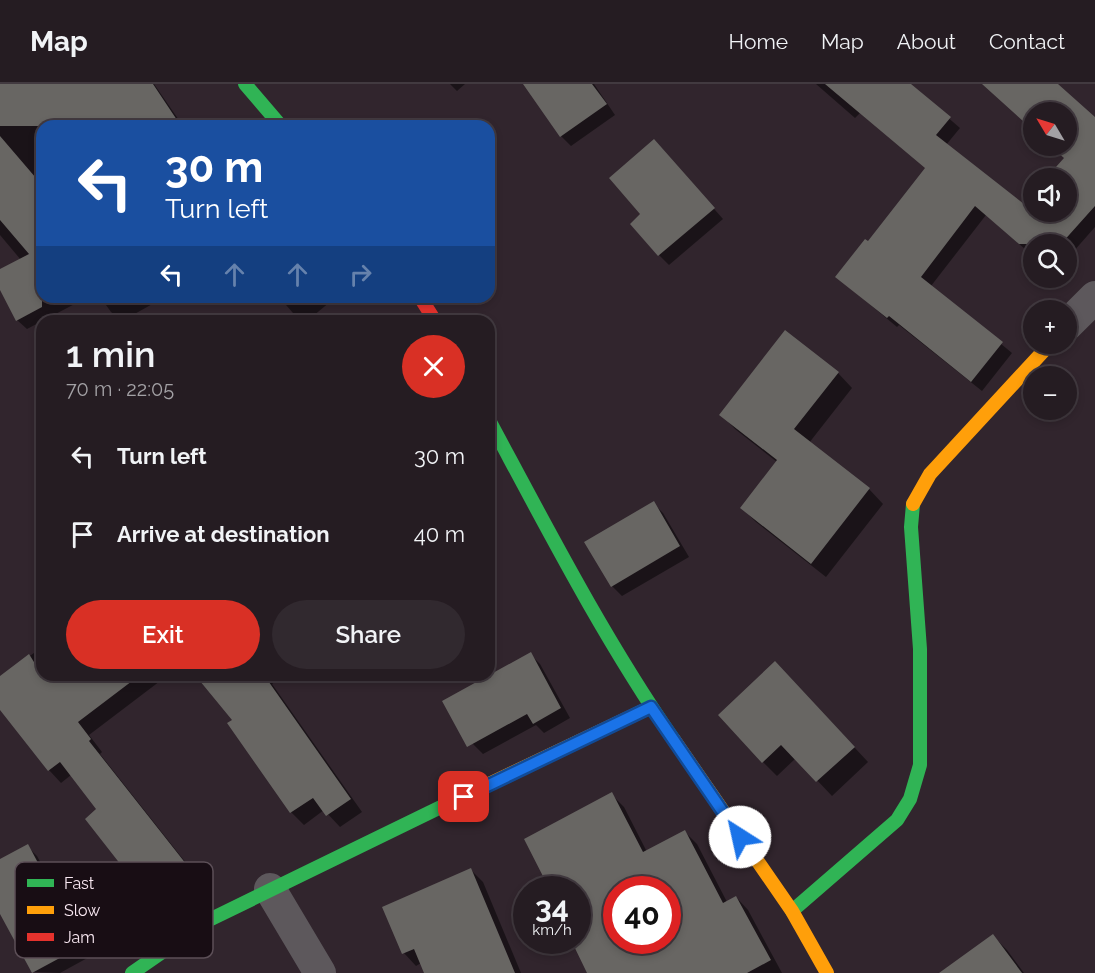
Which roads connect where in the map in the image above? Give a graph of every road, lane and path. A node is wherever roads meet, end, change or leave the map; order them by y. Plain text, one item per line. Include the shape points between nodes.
1 (245, 84) edge
2 (276, 120) edge
3 (1095, 297) edge
4 (1077, 315) edge
5 (1041, 354) edge
6 (495, 431) edge
7 (651, 707) junction
8 (270, 890) junction
9 (792, 911) junction
10 (213, 918) edge
11 (154, 958) edge
12 (132, 973) edge
13 (320, 973) edge
14 (827, 973) edge

1 - 2 street
3 - 4 street
5 - 9 street via 930,474 913,504 911,527 920,649 920,765 910,799 897,820
6 - 7 street via 570,570
7 - 8 street
7 - 9 street
8 - 10 street
8 - 13 street
9 - 14 street
11 - 12 street

